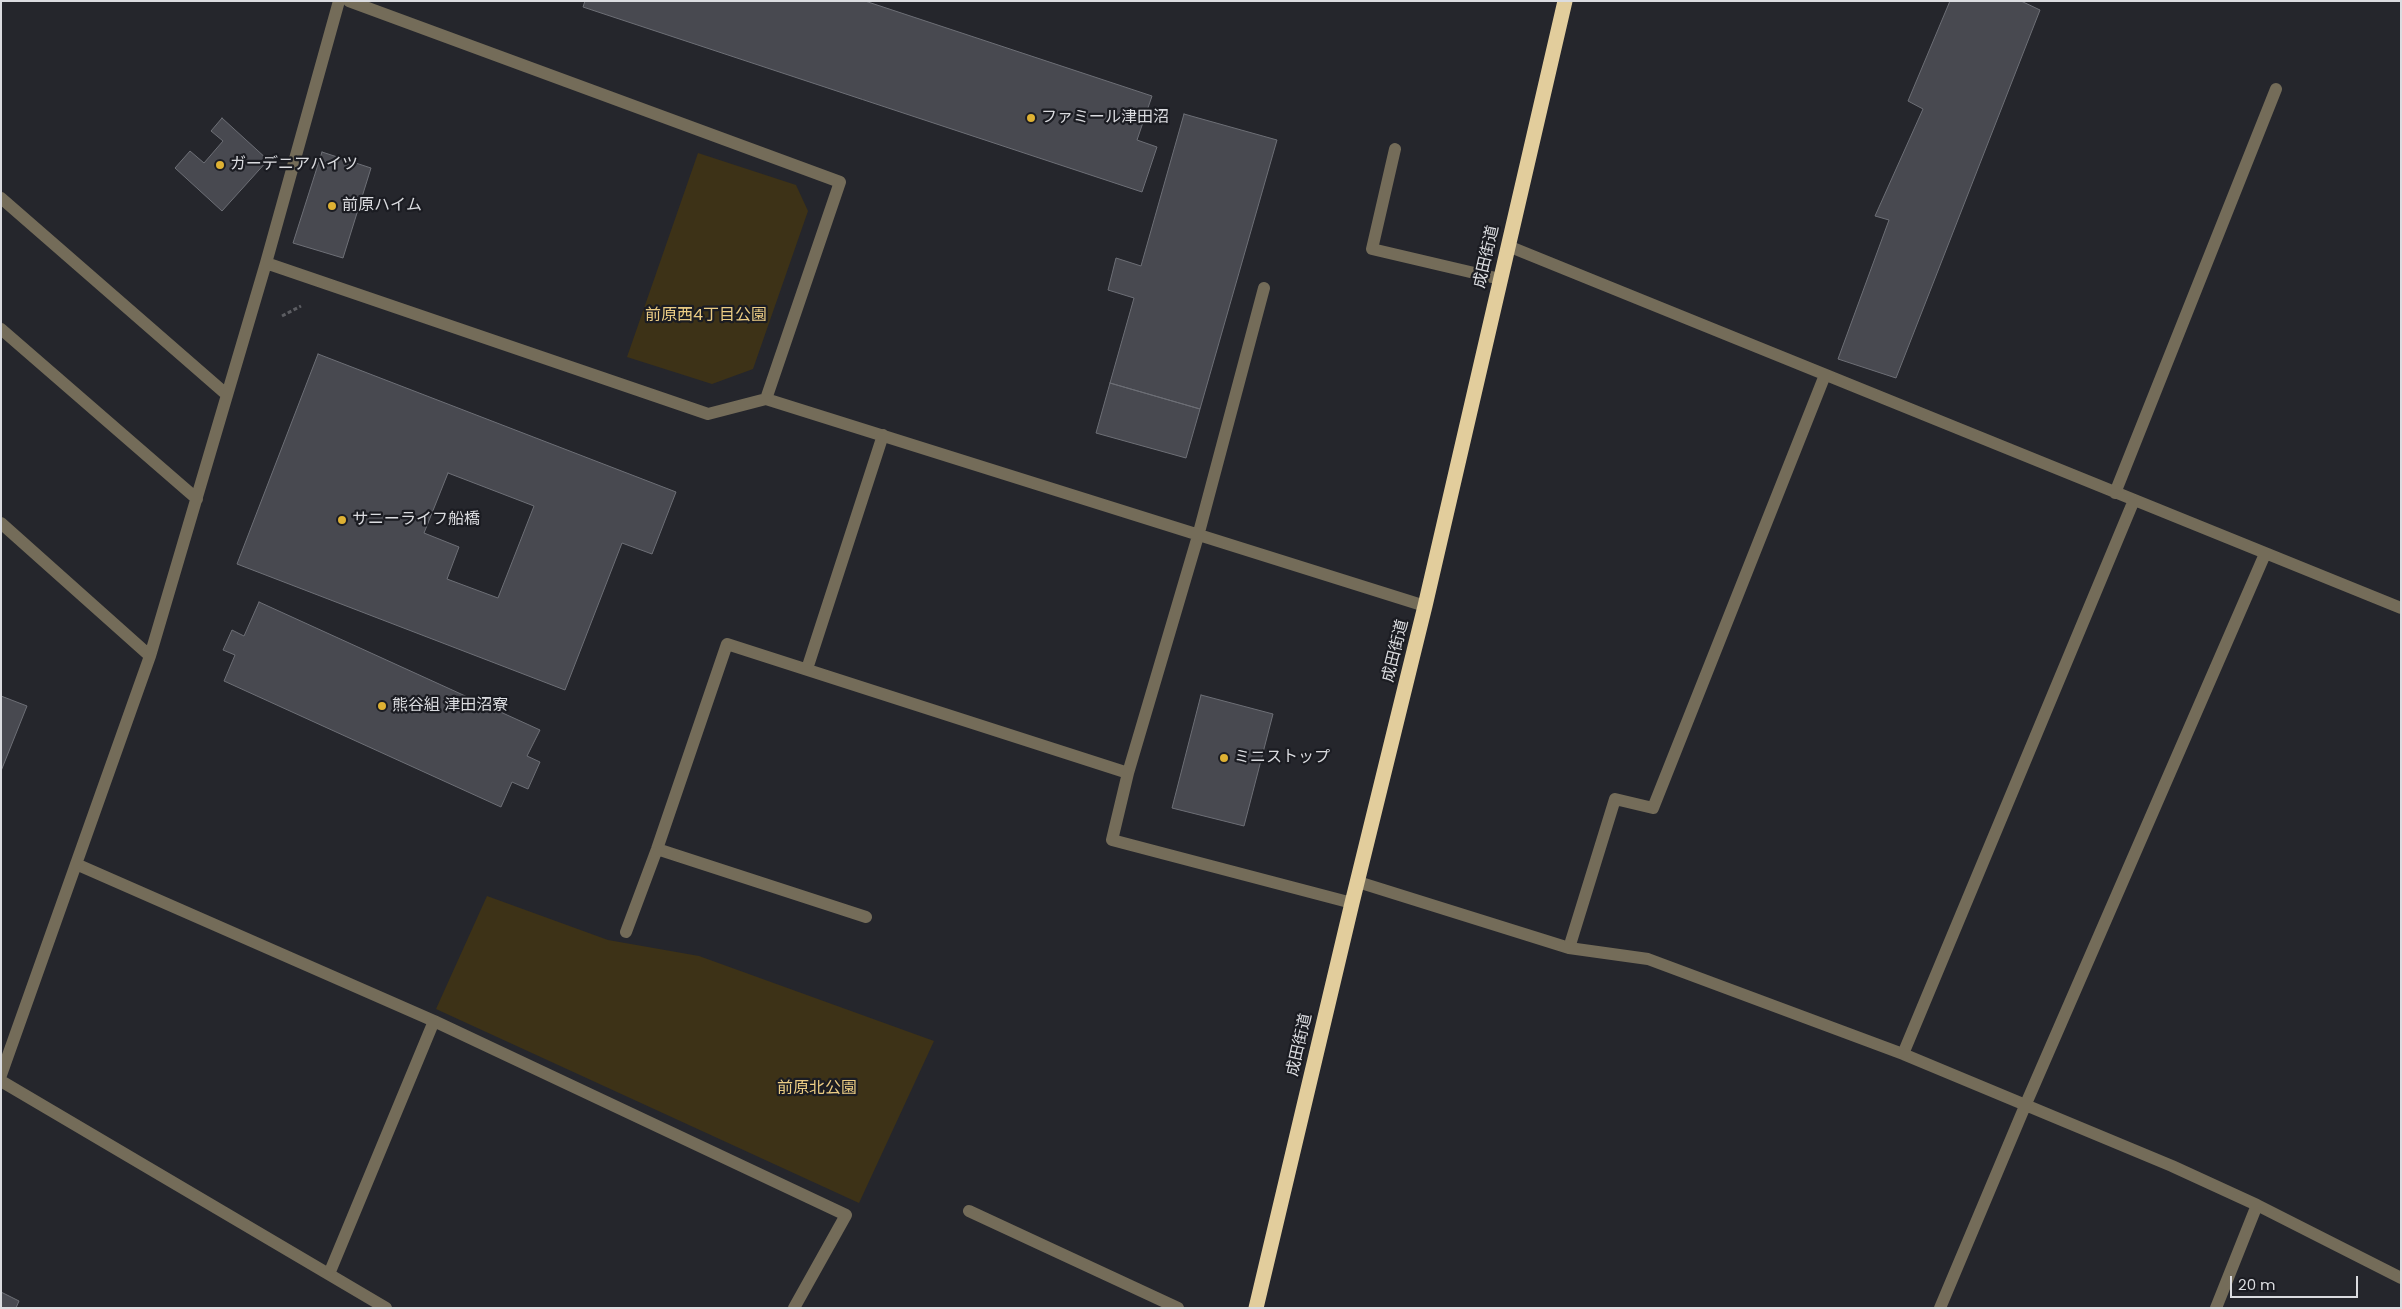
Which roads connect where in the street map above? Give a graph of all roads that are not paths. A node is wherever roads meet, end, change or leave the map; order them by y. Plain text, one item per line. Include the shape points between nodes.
1 (339, 1) edge
2 (349, 1) edge
3 (1565, 1) edge
4 (2276, 89) dead end
5 (1395, 149) dead end
6 (1, 198) edge
7 (1508, 246) junction
8 (266, 263) junction
9 (1500, 279) junction
10 (1264, 288) dead end
11 (1, 330) edge
12 (1825, 375) junction
13 (226, 394) junction
14 (766, 399) junction
15 (883, 435) junction
16 (2115, 493) junction
17 (197, 499) junction
18 (2134, 500) junction
19 (1, 523) edge
20 (1198, 536) junction
21 (2265, 554) junction
22 (1425, 606) junction
23 (2401, 608) edge
24 (150, 656) junction
25 (807, 669) junction
26 (1128, 773) junction
27 (657, 848) junction
28 (76, 864) junction
29 (1358, 882) junction
30 (1352, 903) junction
31 (866, 917) dead end
32 (626, 932) dead end
33 (1569, 948) junction
34 (434, 1021) junction
35 (1904, 1054) junction
36 (1, 1075) edge
37 (1, 1081) edge
38 (2025, 1106) junction
39 (2257, 1205) junction
40 (968, 1212) dead end
41 (329, 1274) junction
42 (2401, 1278) edge
43 (386, 1308) edge
44 (794, 1308) edge
45 (1178, 1308) edge
46 (1256, 1308) edge
47 (1940, 1308) edge
48 (2216, 1308) edge

1 - 8 street
2 - 14 street via 840,182
3 - 7 highway, 成田街道
4 - 16 street
5 - 9 street via 1372,249
6 - 13 street
7 - 9 highway, 成田街道
7 - 12 street
8 - 13 street
8 - 14 street via 708,414
9 - 22 highway, 成田街道
10 - 20 street
11 - 17 street
12 - 16 street
12 - 33 street via 1653,808 1616,799
13 - 17 street
14 - 15 street
15 - 20 street
15 - 25 street
16 - 18 street
17 - 24 street
18 - 21 street
18 - 35 street
19 - 24 street
20 - 22 street
20 - 26 street
21 - 23 street
21 - 38 street
22 - 29 highway, 成田街道
24 - 28 street
25 - 26 street
25 - 27 street via 727,644
26 - 30 street via 1112,840
27 - 31 street
27 - 32 street
28 - 34 street
28 - 36 street
29 - 30 highway, 成田街道
29 - 33 street
30 - 46 highway, 成田街道
33 - 35 street via 1648,959
34 - 41 street
34 - 44 street via 846,1214
35 - 38 street
37 - 41 street
38 - 39 street via 2172,1166
38 - 47 street
39 - 42 street
39 - 48 street
40 - 45 street
41 - 43 street

